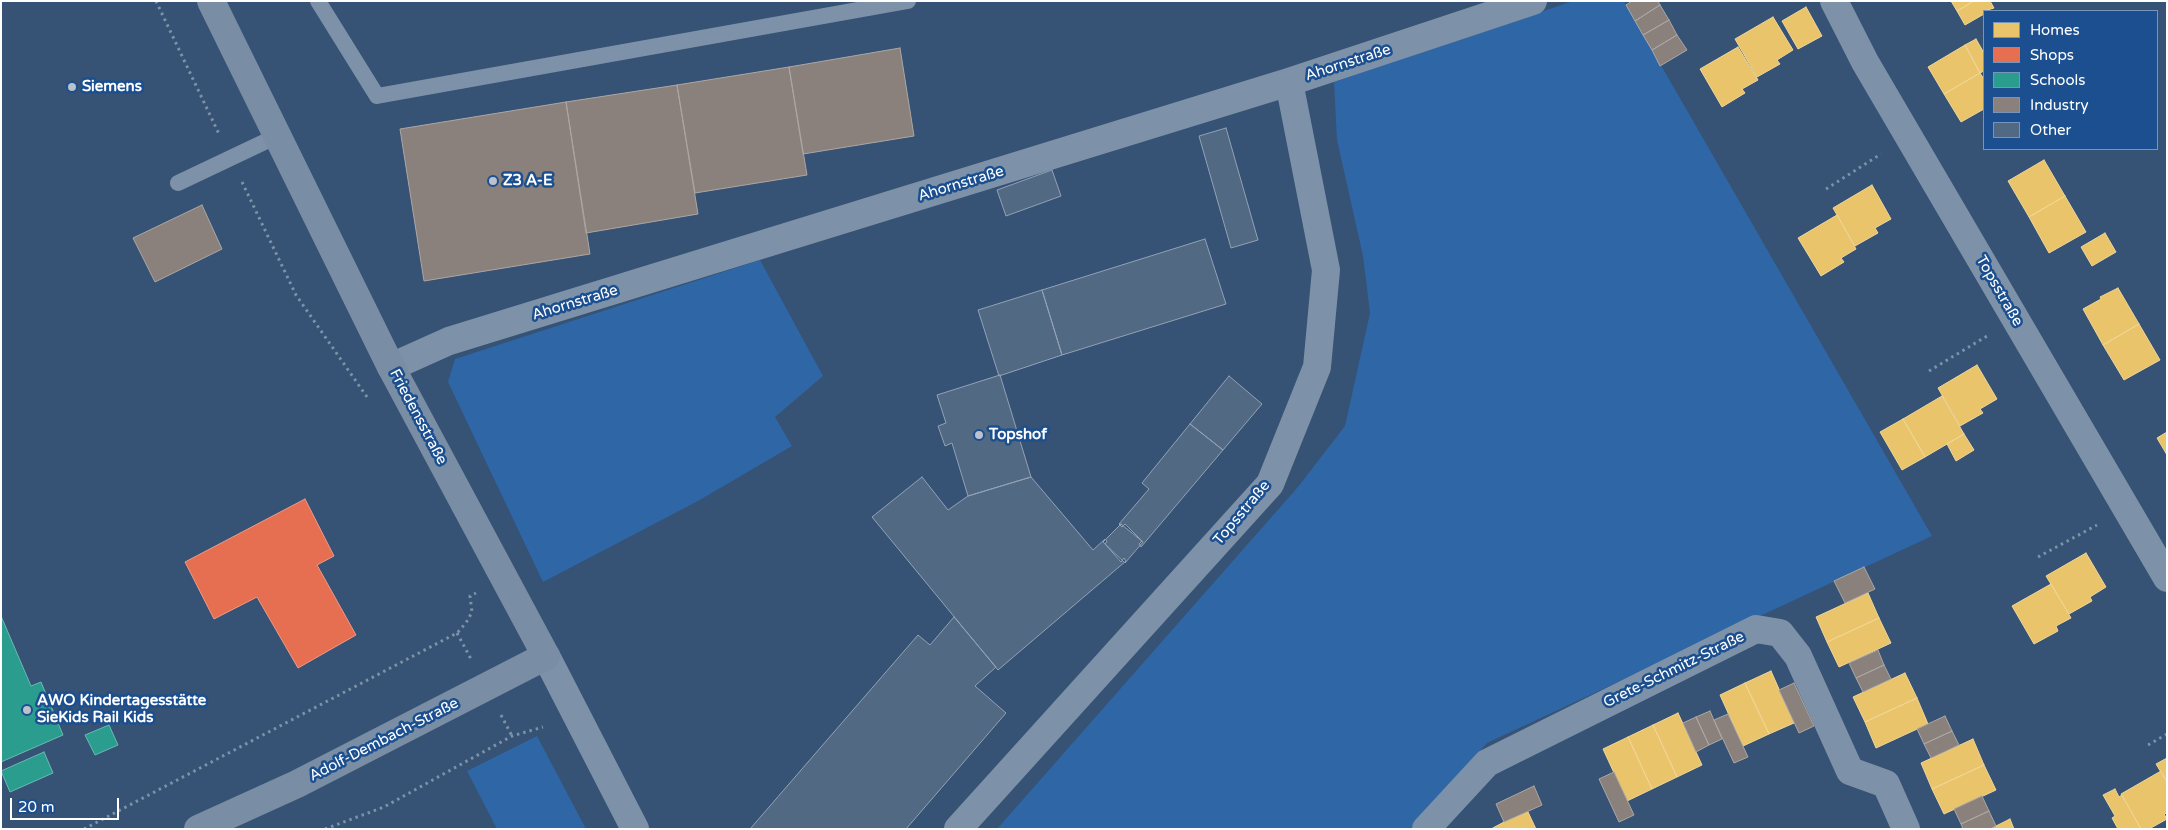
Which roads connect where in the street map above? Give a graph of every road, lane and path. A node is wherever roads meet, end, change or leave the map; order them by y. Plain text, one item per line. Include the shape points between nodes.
1 (156, 1) edge
2 (211, 1) edge
3 (318, 1) edge
4 (908, 1) edge
5 (1533, 1) edge
6 (1834, 1) edge
7 (1288, 82) junction
8 (277, 136) junction
9 (1908, 136) junction
10 (230, 158) junction
11 (178, 183) dead end
12 (1826, 189) dead end
13 (2015, 318) junction
14 (391, 367) junction
15 (1929, 371) dead end
16 (371, 402) dead end
17 (2127, 509) junction
18 (2038, 557) dead end
19 (2167, 578) edge
20 (470, 585) dead end
21 (546, 656) junction
22 (543, 727) dead end
23 (2167, 734) edge
24 (2148, 745) dead end
25 (213, 826) edge
26 (84, 829) edge
27 (325, 829) edge
28 (635, 829) edge
29 (958, 829) edge
30 (1426, 829) edge
31 (1906, 829) edge

1 - 10 path
2 - 8 main road, Friedensstraße
3 - 4 lane via 377,96
5 - 7 street, Ahornstraße
6 - 9 street, Topsstraße via 1864,62
7 - 14 street, Ahornstraße via 449,341
7 - 29 street, Topsstraße via 1326,270 1317,367 1270,484
8 - 10 lane
8 - 14 main road, Friedensstraße
9 - 12 path
9 - 13 street, Topsstraße
10 - 11 lane
10 - 16 path via 296,295
13 - 15 path
13 - 17 street, Topsstraße
14 - 21 main road, Friedensstraße
17 - 18 path
17 - 19 street, Topsstraße
20 - 26 path via 475,594 470,596 472,612 457,633
21 - 25 main road, Adolf-Dembach-Straße
21 - 28 street, Friedensstraße
22 - 27 path via 512,736 384,807
23 - 24 path
30 - 31 street, Grete-Schmitz-Straße via 1487,763 1756,629 1780,633 1798,656 1850,771 1886,784

